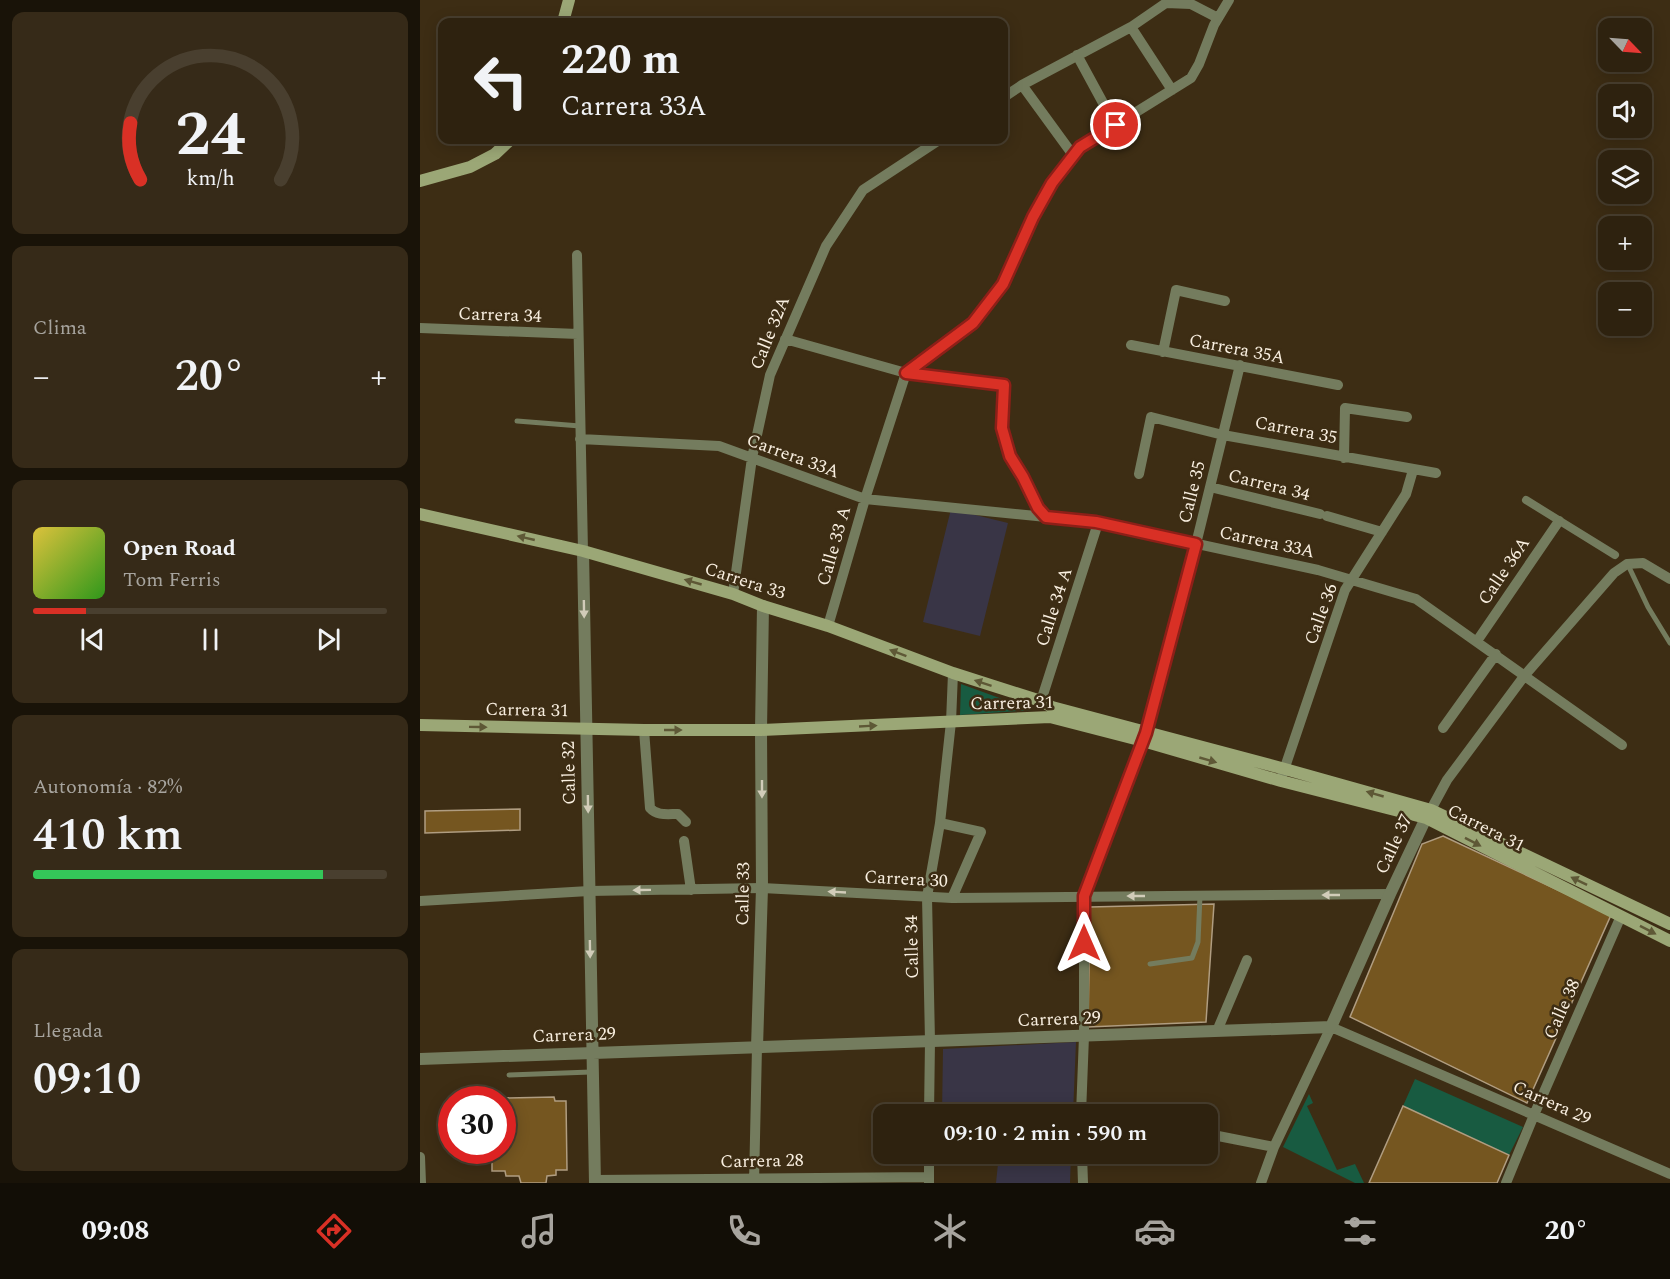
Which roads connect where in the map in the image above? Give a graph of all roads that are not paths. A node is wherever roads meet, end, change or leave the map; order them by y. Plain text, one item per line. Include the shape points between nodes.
1 (569, 0) edge
2 (1229, 0) edge
3 (564, 18) edge
4 (1218, 18) junction
5 (1131, 27) junction
6 (1077, 56) junction
7 (1022, 85) junction
8 (1172, 90) junction
9 (1008, 94) edge
10 (1116, 125) junction
11 (506, 144) edge
12 (933, 144) edge
13 (1073, 155) junction
14 (420, 181) edge
15 (577, 255) dead end
16 (1225, 301) dead end
17 (420, 328) edge
18 (578, 334) junction
19 (785, 339) junction
20 (1131, 345) dead end
21 (1163, 352) junction
22 (1240, 366) junction
23 (906, 373) junction
24 (1338, 385) dead end
25 (1407, 417) dead end
26 (517, 421) dead end
27 (580, 426) junction
28 (1223, 435) junction
29 (580, 439) junction
30 (752, 458) junction
31 (1344, 458) junction
32 (1413, 470) junction
33 (1436, 473) dead end
34 (1139, 474) dead end
35 (1210, 487) junction
36 (864, 499) junction
37 (1526, 500) dead end
38 (420, 514) edge
39 (1046, 517) junction
40 (1559, 520) junction
41 (1098, 523) junction
42 (1382, 532) junction
43 (1196, 544) junction
44 (583, 551) junction
45 (1615, 555) dead end
46 (1627, 564) junction
47 (1670, 579) edge
48 (1352, 580) junction
49 (733, 594) junction
50 (763, 606) junction
51 (828, 626) junction
52 (1477, 641) junction
53 (1670, 643) edge
54 (1496, 654) junction
55 (953, 673) junction
56 (1526, 675) junction
57 (1047, 704) junction
58 (951, 722) junction
59 (420, 725) edge
60 (1443, 728) dead end
61 (586, 729) junction
62 (644, 730) junction
63 (761, 730) junction
64 (1144, 737) junction
65 (1622, 745) dead end
66 (1283, 775) junction
67 (1428, 814) junction
68 (686, 822) dead end
69 (940, 823) junction
70 (684, 841) dead end
71 (762, 888) junction
72 (692, 890) junction
73 (589, 891) junction
74 (1390, 894) junction
75 (1084, 896) junction
76 (1200, 896) junction
77 (927, 897) junction
78 (952, 898) junction
79 (420, 900) edge
80 (1621, 916) junction
81 (1670, 924) edge
82 (1670, 941) edge
83 (1247, 960) dead end
84 (1150, 964) dead end
85 (1331, 1027) junction
86 (1217, 1031) junction
87 (1084, 1036) junction
88 (930, 1041) junction
89 (757, 1047) junction
90 (592, 1053) junction
91 (420, 1059) edge
92 (593, 1072) junction
93 (509, 1075) dead end
94 (929, 1104) edge
95 (1081, 1104) edge
96 (1534, 1115) junction
97 (1218, 1136) edge
98 (1274, 1147) junction
99 (420, 1157) edge
100 (929, 1164) edge
101 (1082, 1164) edge
102 (1670, 1174) edge
103 (754, 1180) edge
104 (839, 1180) edge
105 (929, 1180) edge
106 (595, 1181) edge
107 (421, 1183) edge
108 (1083, 1183) edge
109 (1261, 1183) edge
110 (1506, 1183) edge

1 - 3 main road
2 - 4 street
4 - 5 street via 1191,4 1166,3
4 - 8 street via 1191,78
5 - 6 street
5 - 8 street
6 - 7 street
6 - 10 street
7 - 9 street
7 - 13 street
8 - 10 street
10 - 13 street
11 - 14 main road via 470,167
12 - 19 street, Calle 32A via 863,190 826,246
13 - 23 street via 1033,217 1003,284 973,323
15 - 18 street, Calle 32
16 - 21 street via 1176,290
17 - 18 street, Carrera 34
18 - 27 street, Calle 32
19 - 23 street
19 - 30 street, Calle 32A via 770,375
20 - 21 street, Carrera 35A
21 - 22 street, Carrera 35A
22 - 24 street, Carrera 35A
22 - 28 street, Calle 35
23 - 36 street, Calle 33 A
23 - 39 street via 1004,385 1002,428 1010,456
25 - 31 street via 1345,408
26 - 27 lane
27 - 29 street, Calle 32
28 - 31 street, Carrera 35
28 - 34 street, Carrera 35 via 1151,417
28 - 35 street, Calle 35
29 - 30 street, Carrera 33A via 719,446
29 - 44 street, Calle 32
30 - 36 street, Carrera 33A
30 - 49 street, Calle 32A
31 - 32 street, Carrera 35
32 - 33 street, Carrera 35
32 - 42 street, Calle 36 via 1406,494
35 - 42 street, Carrera 34
35 - 43 street, Calle 35
36 - 39 street, Carrera 33A
36 - 51 street, Calle 33 A
37 - 40 street
44 -> 38 main road, Carrera 33
39 - 41 street, Carrera 33A
40 - 45 street
40 - 52 street, Calle 36A
41 - 43 street, Carrera 33A
41 - 57 street, Calle 34 A
42 - 48 street, Calle 36
43 - 48 street, Carrera 33A
43 - 64 street, Calle 35
49 -> 44 main road, Carrera 33
44 -> 61 street, Calle 32
46 - 47 street via 1643,563
46 - 53 lane
46 - 56 street, Calle 37 via 1614,573
48 - 52 street, Carrera 33A via 1416,599
48 - 66 street, Calle 36 via 1345,590
49 - 50 main road, Carrera 33
50 - 51 main road, Carrera 33
50 - 63 street, Calle 33
55 -> 51 main road, Carrera 33
52 - 54 street, Carrera 33A
54 - 56 street, Carrera 33A
54 - 60 street
57 -> 55 main road, Carrera 33
55 - 58 street, Calle 34
56 - 65 street, Carrera 33A
56 - 67 street, Calle 37 via 1447,780
57 - 64 main road, Carrera 31
63 -> 58 main road, Carrera 31
58 - 64 main road, Carrera 31 via 1050,717
58 - 69 street, Calle 34
59 -> 61 main road, Carrera 31
61 - 62 main road, Carrera 31
61 -> 73 street, Calle 32
62 -> 63 main road, Carrera 31
62 - 68 street via 650,807 659,814 678,814
63 -> 71 street, Calle 33
64 - 66 main road, Carrera 31
64 - 75 street, Calle 35
66 - 67 main road, Carrera 31
67 - 74 street, Calle 37
67 -> 80 main road, Carrera 31
81 -> 67 main road, Carrera 31
69 - 77 street, Calle 34
69 - 78 street via 981,832
70 - 72 street
71 - 72 street, Carrera 30
77 -> 71 street, Carrera 30
71 - 89 street, Calle 33
72 -> 73 street, Carrera 30
73 - 79 street, Carrera 30
73 -> 90 street, Calle 32
74 -> 76 street, Carrera 30
74 - 85 street, Calle 37
76 -> 75 street, Carrera 30
75 - 78 street, Carrera 30
75 - 87 street, Calle 35
76 - 84 lane via 1198,942 1192,958
77 - 78 street, Carrera 30
77 - 88 street, Calle 34
80 -> 82 main road, Carrera 31
80 - 96 street, Calle 38
83 - 86 street
85 - 86 street, Carrera 29
85 - 96 street, Carrera 29
85 - 98 street, Calle 37
86 - 87 street, Carrera 29
87 - 88 street, Carrera 29
87 - 95 street, Calle 35
88 - 89 street, Carrera 29
88 - 94 street, Calle 34
89 - 90 street, Carrera 29
89 - 103 street, Calle 33
90 - 91 street, Carrera 29
90 - 92 street, Calle 32
92 - 93 lane
92 - 106 street, Calle 32
96 - 102 street, Carrera 29
96 - 110 street, Calle 38
97 - 98 street
98 - 109 street, Calle 37
99 - 107 street
100 - 105 street
101 - 108 street
103 - 104 street, Carrera 28
103 - 106 street, Carrera 28
104 - 105 street, Carrera 28

